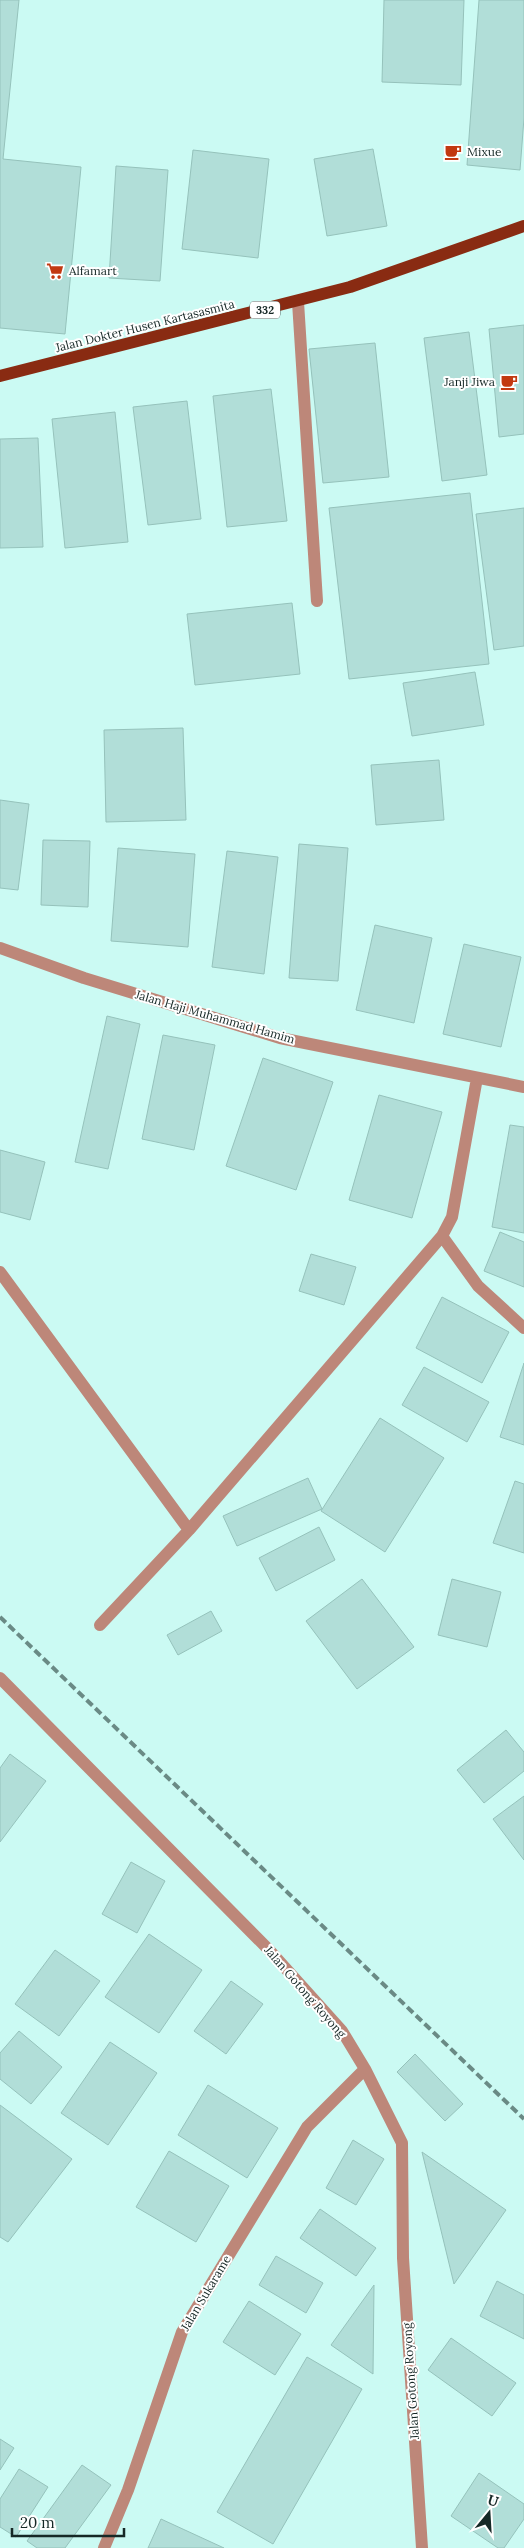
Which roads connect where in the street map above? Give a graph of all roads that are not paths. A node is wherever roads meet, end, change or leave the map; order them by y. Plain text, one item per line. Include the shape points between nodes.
1 (524, 226) edge
2 (298, 302) junction
3 (0, 376) edge
4 (317, 601) dead end
5 (0, 948) edge
6 (477, 1078) junction
7 (524, 1087) edge
8 (442, 1236) junction
9 (0, 1272) edge
10 (524, 1328) edge
11 (189, 1530) junction
12 (100, 1625) dead end
13 (0, 1678) edge
14 (365, 2069) junction
15 (104, 2548) edge
16 (422, 2548) edge

1 - 2 main road, Jalan Dokter Husen Kartasasmita / 332
2 - 3 main road, Jalan Dokter Husen Kartasasmita / 332
2 - 4 street
5 - 6 street, Jalan Haji Muhammad Hamim via 84,978 280,1038
6 - 7 street, Jalan Haji Muhammad Hamim
6 - 8 street via 452,1216
8 - 10 street via 478,1286
8 - 11 street
9 - 11 street
11 - 12 street
13 - 14 street, Jalan Gotong Royong via 270,1951 342,2032
14 - 15 street, Jalan Sukarame via 307,2127 182,2332 128,2490
14 - 16 street, Jalan Gotong Royong via 402,2143 403,2258

